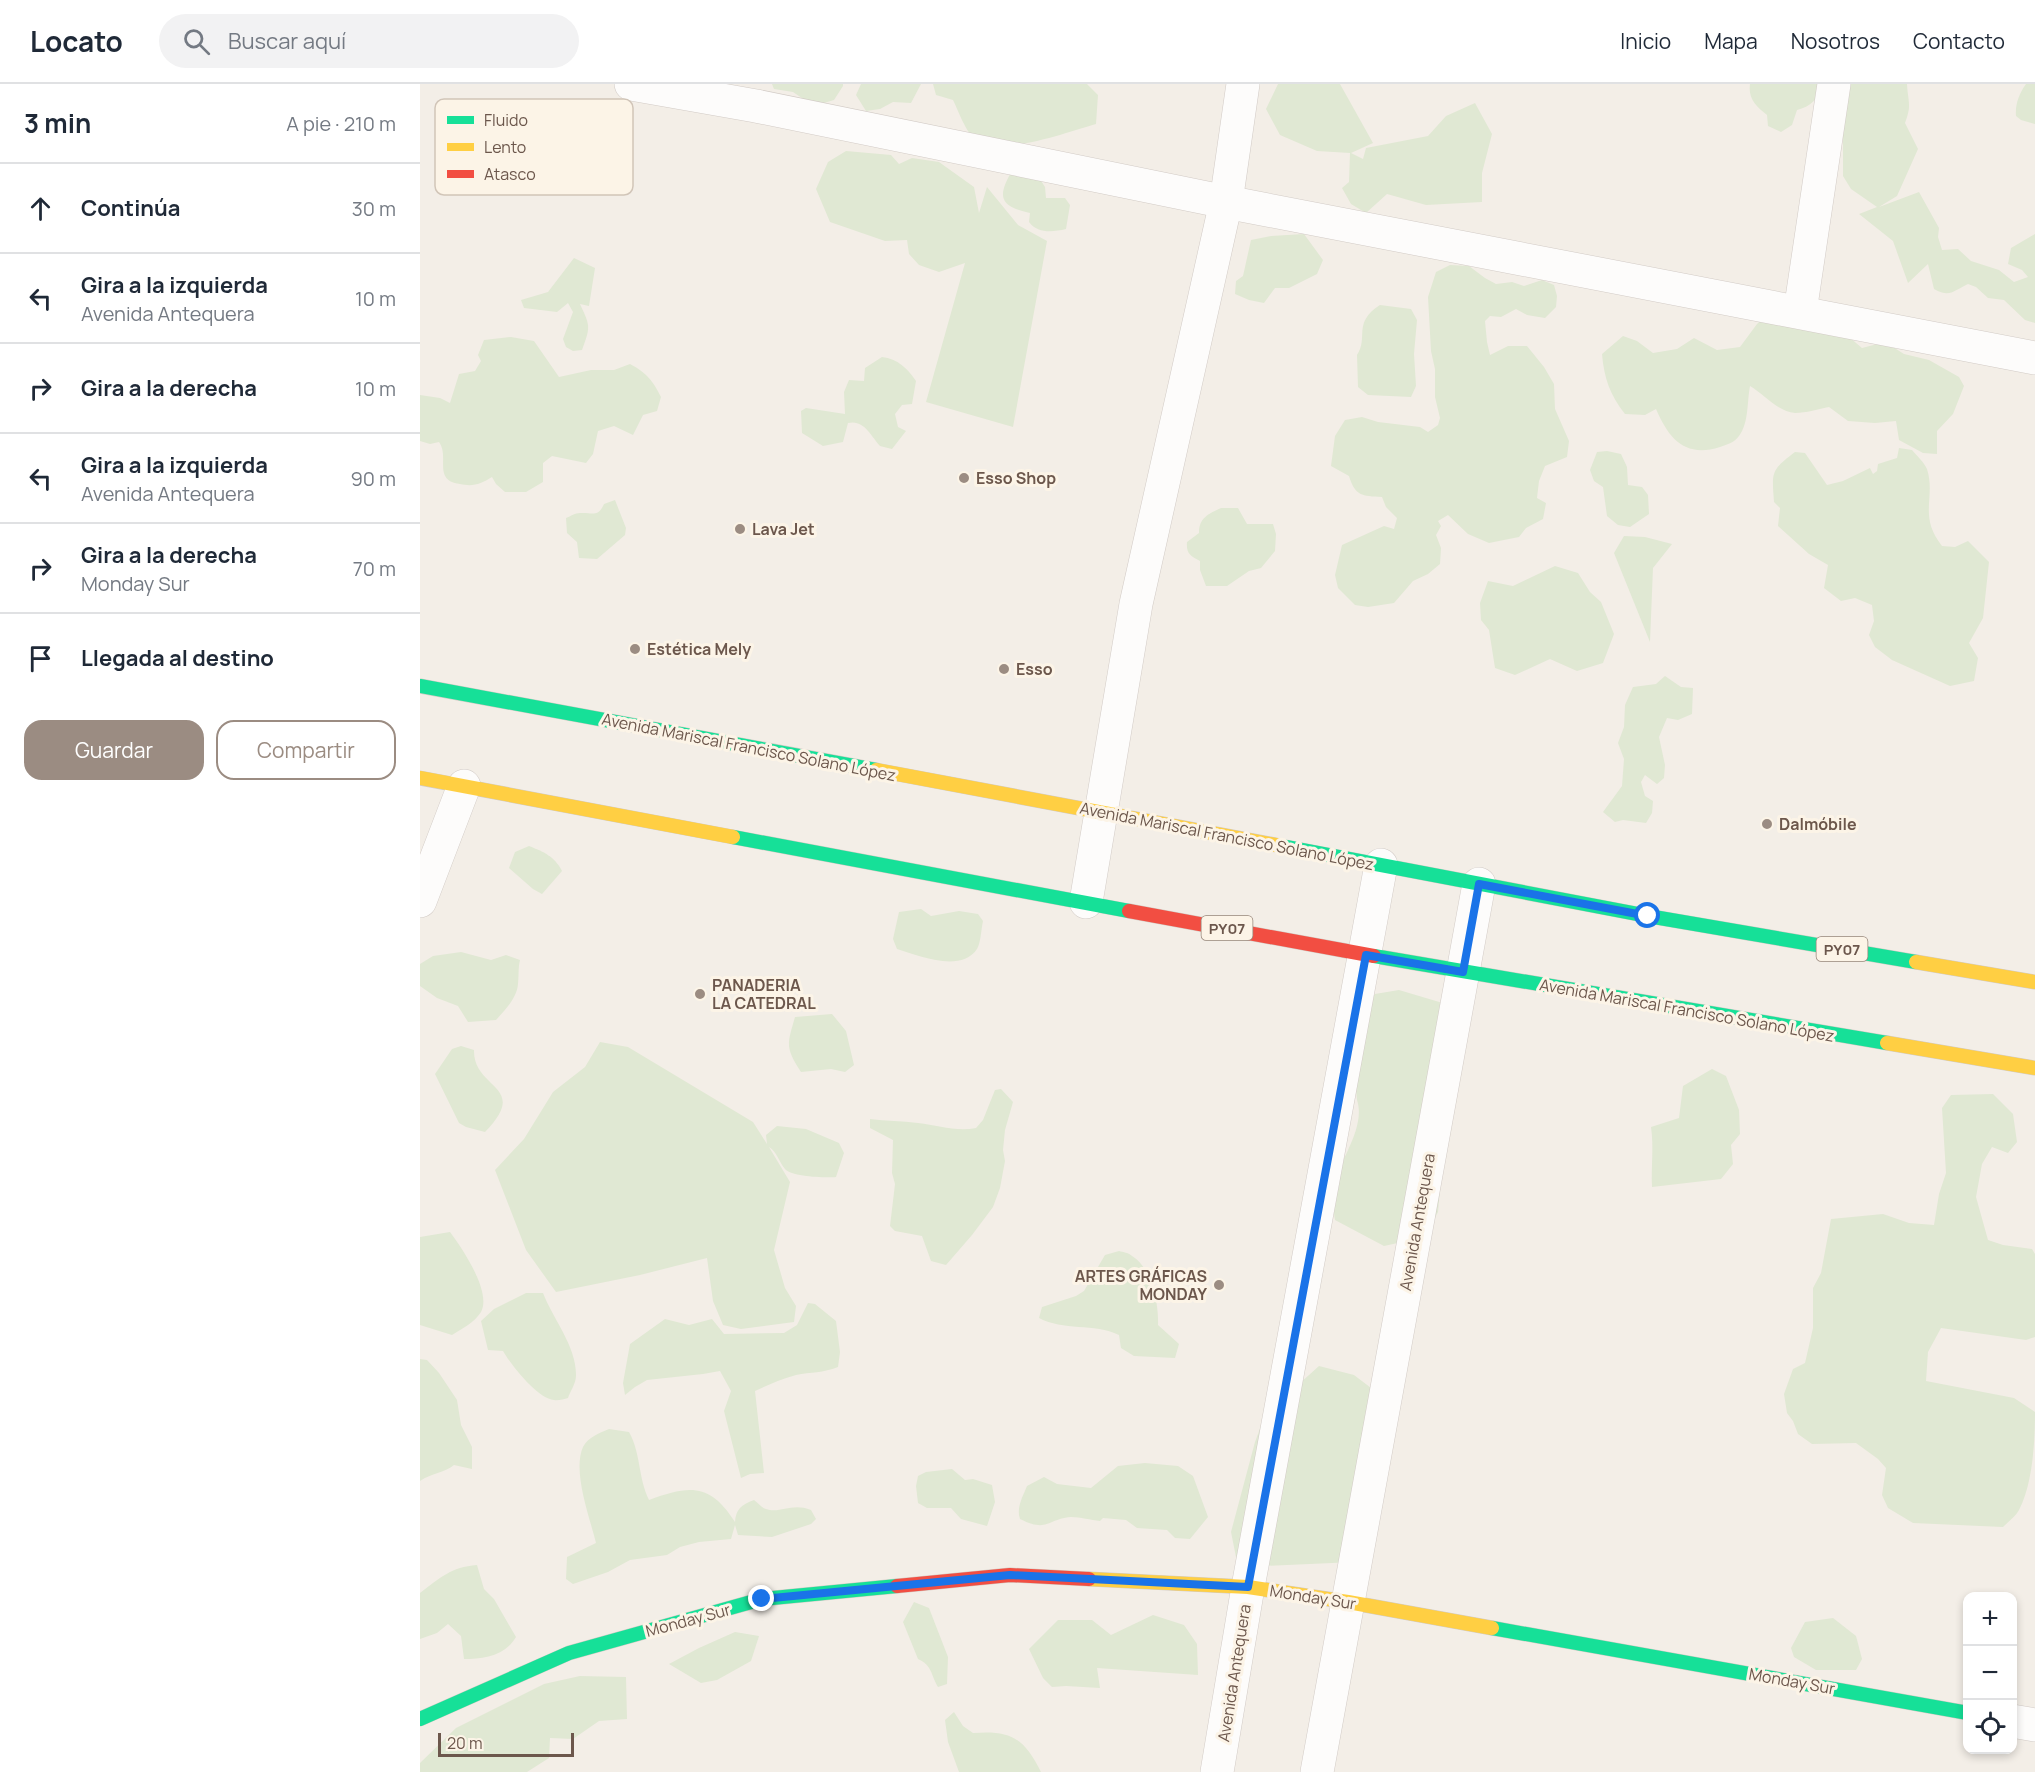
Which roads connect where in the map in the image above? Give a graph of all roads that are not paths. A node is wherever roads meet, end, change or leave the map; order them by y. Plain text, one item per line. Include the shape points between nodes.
1 (631, 84) edge
2 (1243, 84) edge
3 (1834, 84) edge
4 (758, 95) edge
5 (1226, 202) junction
6 (1800, 312) junction
7 (2035, 358) edge
8 (420, 686) edge
9 (420, 778) edge
10 (464, 786) junction
11 (1101, 812) junction
12 (1381, 865) junction
13 (1479, 884) junction
14 (420, 902) edge
15 (1086, 902) junction
16 (1366, 955) junction
17 (1463, 972) junction
18 (2035, 982) edge
19 (2035, 1068) edge
20 (1248, 1587) junction
21 (1348, 1602) junction
22 (1963, 1712) edge
23 (420, 1719) edge
24 (2017, 1722) edge
25 (2035, 1725) edge
26 (1217, 1772) edge
27 (1317, 1772) edge

1 - 4 street
2 - 5 street
3 - 6 street
4 - 5 street
5 - 6 street
5 - 11 street via 1136,604
6 - 7 street
8 - 11 main road, Avenida Mariscal Francisco Solano López / PY07
9 - 10 main road, Avenida Mariscal Francisco Solano López / PY07
10 - 14 street
10 - 15 main road, Avenida Mariscal Francisco Solano López / PY07
11 - 12 main road, Avenida Mariscal Francisco Solano López / PY07
11 - 15 street
12 - 13 main road, Avenida Mariscal Francisco Solano López / PY07
12 - 16 street, Avenida Antequera
13 - 17 street, Avenida Antequera
13 - 18 main road, Avenida Mariscal Francisco Solano López / PY07
15 - 16 main road, Avenida Mariscal Francisco Solano López / PY07
16 - 17 main road, Avenida Mariscal Francisco Solano López / PY07
16 - 20 street, Avenida Antequera
17 - 19 main road, Avenida Mariscal Francisco Solano López / PY07
17 - 21 street, Avenida Antequera
20 - 21 main road, Monday Sur
20 - 23 main road, Monday Sur via 1010,1575 762,1599 569,1653
20 - 26 street, Avenida Antequera
21 - 22 main road, Monday Sur
21 - 27 street, Avenida Antequera
24 - 25 street

